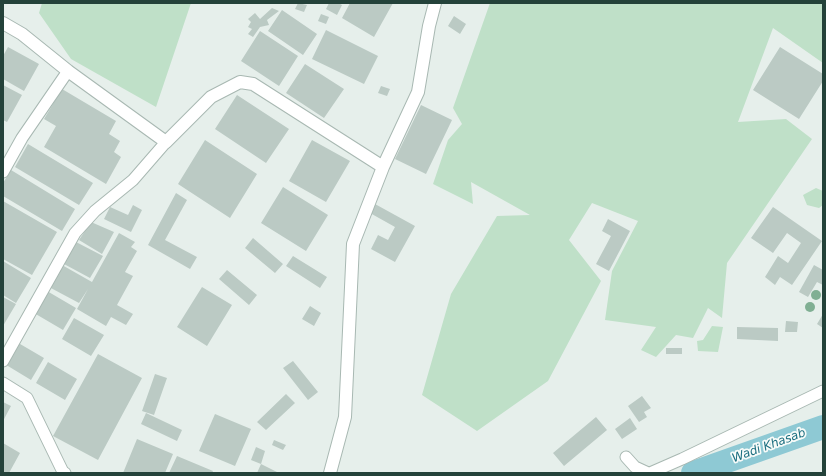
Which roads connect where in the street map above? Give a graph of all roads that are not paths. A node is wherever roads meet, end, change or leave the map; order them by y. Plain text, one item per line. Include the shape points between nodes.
1 (435, 3) edge
2 (3, 23) edge
3 (68, 71) junction
4 (166, 142) junction
5 (383, 167) junction
6 (3, 172) edge
7 (3, 361) edge
8 (3, 383) edge
9 (823, 391) edge
10 (626, 457) dead end
11 (60, 473) edge
12 (330, 473) edge
13 (649, 473) edge

1 - 5 street via 418,92
2 - 3 street via 22,34
3 - 4 street
3 - 6 street via 22,138
4 - 5 street via 211,97 240,82 253,84
4 - 7 street via 133,180 95,211 75,233
5 - 12 street via 353,244 345,417
8 - 11 street via 27,398
9 - 13 street
10 - 13 street via 635,467

